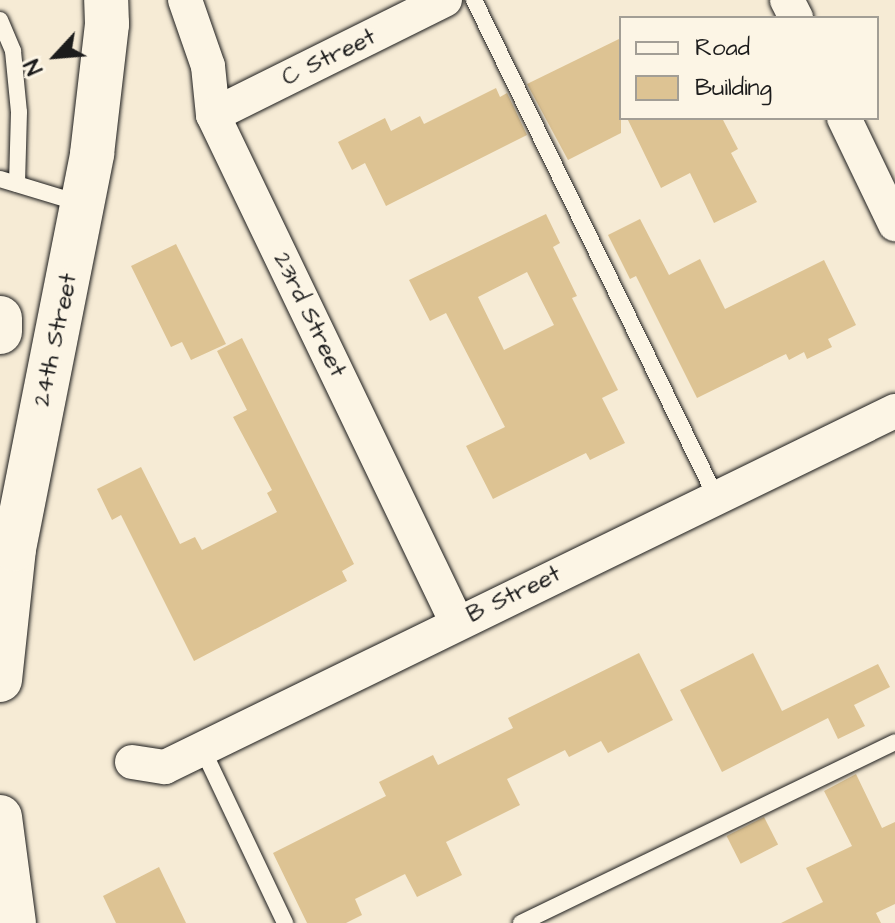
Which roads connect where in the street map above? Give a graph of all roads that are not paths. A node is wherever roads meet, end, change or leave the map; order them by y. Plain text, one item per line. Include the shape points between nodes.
1 (106, 0) edge
2 (185, 0) edge
3 (445, 0) edge
4 (474, 0) edge
5 (0, 20) edge
6 (213, 115) junction
7 (845, 120) edge
8 (0, 179) edge
9 (17, 184) junction
10 (83, 204) junction
11 (895, 224) edge
12 (0, 318) edge
13 (0, 332) edge
14 (895, 411) edge
15 (716, 497) junction
16 (457, 623) junction
17 (0, 680) edge
18 (895, 742) edge
19 (202, 748) junction
20 (132, 762) dead end
21 (0, 817) edge
22 (14, 923) edge
23 (285, 923) edge
24 (521, 923) edge

1 - 10 main road, 24th Street via 102,85
2 - 6 street, 23rd Street via 208,66
3 - 6 street, C Street
4 - 15 lane
5 - 9 lane via 13,51 19,112
6 - 16 street, 23rd Street
7 - 11 street
8 - 9 lane
9 - 10 lane
10 - 17 main road, 24th Street via 14,549
12 - 13 main road
14 - 15 street, B Street
15 - 16 street, B Street
16 - 19 street, B Street
18 - 24 lane
19 - 20 street, B Street via 165,767
19 - 23 lane
21 - 22 main road

